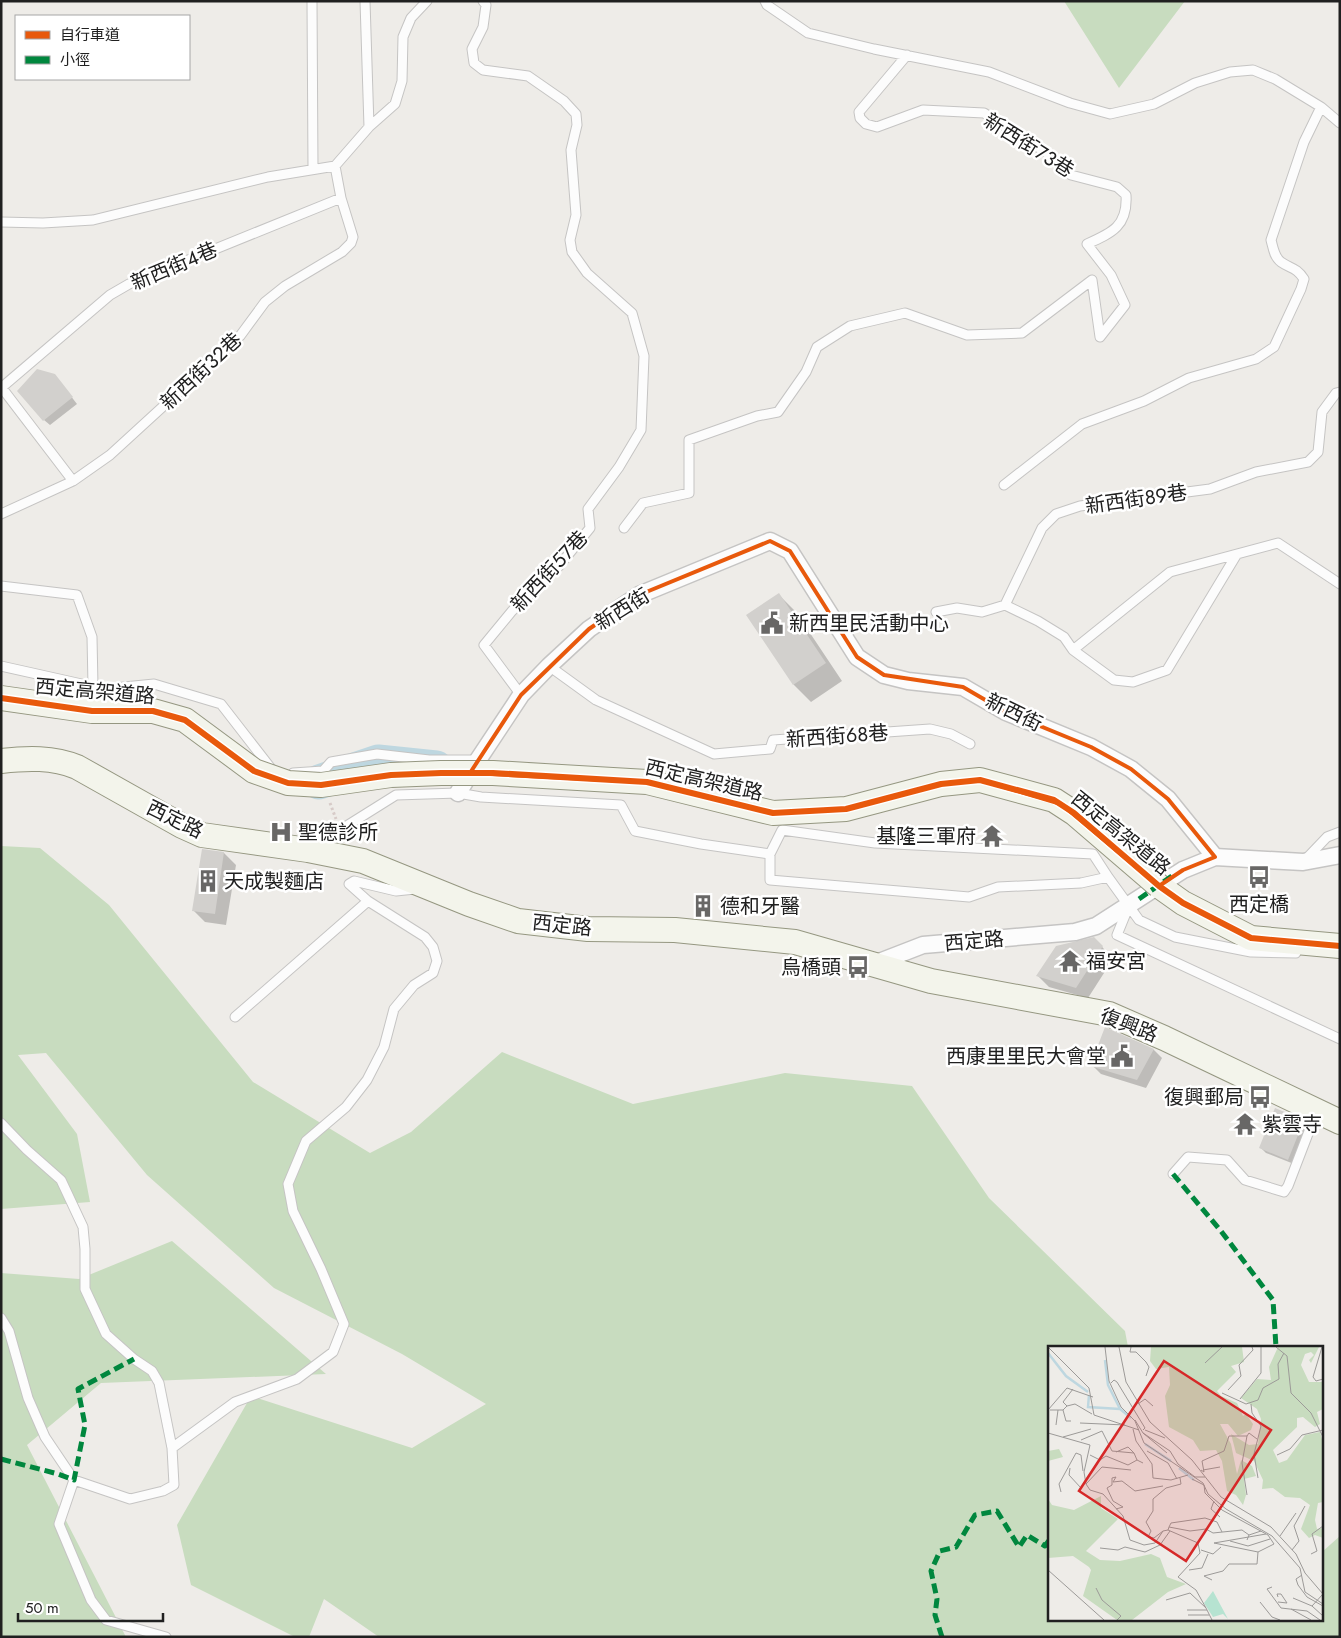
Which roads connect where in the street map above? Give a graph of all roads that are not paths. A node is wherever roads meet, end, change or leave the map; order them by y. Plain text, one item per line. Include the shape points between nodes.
1 (312, 1) edge
2 (365, 1) edge
3 (427, 1) edge
4 (483, 1) edge
5 (764, 1) edge
6 (907, 55) junction
7 (1321, 107) junction
8 (1340, 124) edge
9 (369, 127) junction
10 (334, 166) junction
11 (313, 169) junction
12 (341, 198) junction
13 (1, 222) edge
14 (2, 388) edge
15 (1340, 392) edge
16 (73, 481) junction
17 (1004, 486) dead end
18 (1, 514) edge
19 (624, 528) dead end
20 (1237, 554) junction
21 (1340, 584) edge
22 (1, 586) edge
23 (1005, 605) junction
24 (936, 612) dead end
25 (1073, 650) junction
26 (1, 666) edge
27 (549, 666) junction
28 (93, 686) junction
29 (521, 695) junction
30 (1, 698) edge
31 (970, 744) dead end
32 (478, 760) junction
33 (1, 761) edge
34 (458, 793) junction
35 (1340, 832) edge
36 (308, 850) junction
37 (770, 854) junction
38 (1340, 855) edge
39 (1215, 857) junction
40 (1303, 862) junction
41 (1108, 877) junction
42 (1166, 881) junction
43 (430, 887) junction
44 (368, 901) junction
45 (1134, 902) junction
46 (1330, 951) edge
47 (1301, 953) dead end
48 (874, 964) junction
49 (235, 1017) dead end
50 (1340, 1038) edge
51 (1317, 1110) junction
52 (1340, 1122) edge
53 (1, 1123) edge
54 (1173, 1174) dead end
55 (1, 1318) edge
56 (172, 1448) junction
57 (74, 1480) junction
58 (166, 1637) edge

1 - 11 lane
2 - 9 lane
3 - 9 lane via 412,18 403,36 402,81 395,104
4 - 29 lane, 新西街57巷 via 486,5 483,28 472,49 474,63 483,70 528,76 564,101 576,114 577,125 571,150 576,215 570,240 572,252 587,274 632,313 644,356 641,430 620,467 588,509 590,528 559,566 512,611 484,646
5 - 6 lane via 808,33
6 - 7 lane via 989,72 1070,103 1110,114 1154,104 1195,83 1253,70
6 - 19 lane, 新西街73巷 via 859,112 860,118 877,127 923,110 984,114 1047,153 1071,175 1117,187 1126,195 1124,220 1110,234 1087,244 1111,275 1125,306 1100,337 1092,280 1022,333 967,336 905,313 850,326 817,347 806,372 778,412 757,416 690,440 690,493 642,503
7 - 8 lane
7 - 17 lane via 1304,142 1271,240 1280,262 1298,270 1304,279 1274,347 1256,359 1189,378 1144,401 1082,424
9 - 10 lane
10 - 11 lane
10 - 12 lane
11 - 13 lane via 93,220 43,224
12 - 14 lane, 新西街4巷 via 129,284 110,295
12 - 16 lane, 新西街32巷 via 353,236 351,244 265,302 240,336 215,360 110,455
14 - 16 lane
15 - 23 lane, 新西街89巷 via 1322,412 1318,452 1308,462 1256,472 1210,489 1080,506 1056,514 1042,528
16 - 18 lane, 新西街32巷
20 - 21 lane via 1278,543
20 - 25 lane via 1170,572
20 - 25 lane via 1167,670 1133,682 1114,680
22 - 28 lane via 77,595 92,637
23 - 24 lane via 982,612 957,608
23 - 25 lane via 1064,637
26 - 28 lane
27 - 29 street, 新西街
27 - 31 lane, 新西街68巷 via 596,700 714,754 770,749 773,740 930,729 951,734
27 - 39 street, 新西街 via 589,629 639,595 770,541 790,551 857,657 884,675 963,687 1006,712 1091,747 1131,769 1168,799
28 - 32 lane via 104,689 154,684 221,704 272,771 323,771 331,762 376,754 429,760
29 - 32 street, 新西街
30 - 42 street, 西定高架道路, bridge via 92,711 153,711 185,720 254,771 288,783 321,784 391,775 441,773 647,782 774,813 846,809 941,784 980,780 1061,804
32 - 34 street, 新西街
33 - 36 street, 西定路 via 63,761 202,835
34 - 36 lane via 396,795
34 - 37 lane via 621,805 635,831
35 - 40 lane via 1327,837
36 - 43 street, 西定路 via 363,861
37 - 41 lane via 782,830 875,843 1093,854
37 - 41 lane via 770,880 969,897 998,887 1081,883
38 - 40 street
39 - 40 street
39 - 42 street
41 - 45 lane
42 - 45 street
42 - 46 street, 西定高架道路 via 1183,903 1251,938
43 - 44 lane via 396,891 354,881 349,884
43 - 48 street, 西定路 via 518,921 588,929 675,930 795,942
44 - 49 lane
44 - 56 lane via 425,937 433,947 437,961 433,973 414,986 394,1009 384,1047 367,1080 346,1107 306,1141 288,1184 293,1211 344,1324 333,1352 297,1379 235,1402
45 - 47 lane via 1138,920 1175,938 1252,952
45 - 48 street, 西定路 via 1096,926 1075,932 922,945
45 - 50 lane via 1117,935
48 - 51 street, 復興路 via 931,981 1109,1014
51 - 52 street, 復興路
51 - 54 lane via 1284,1192 1245,1180 1227,1160 1188,1157
53 - 56 lane via 61,1180 83,1227 85,1290 106,1334 152,1371 159,1383
55 - 57 lane via 9,1331 28,1398 44,1437
56 - 57 lane via 174,1486 163,1491 130,1499
57 - 58 lane via 59,1524 90,1600 106,1620

